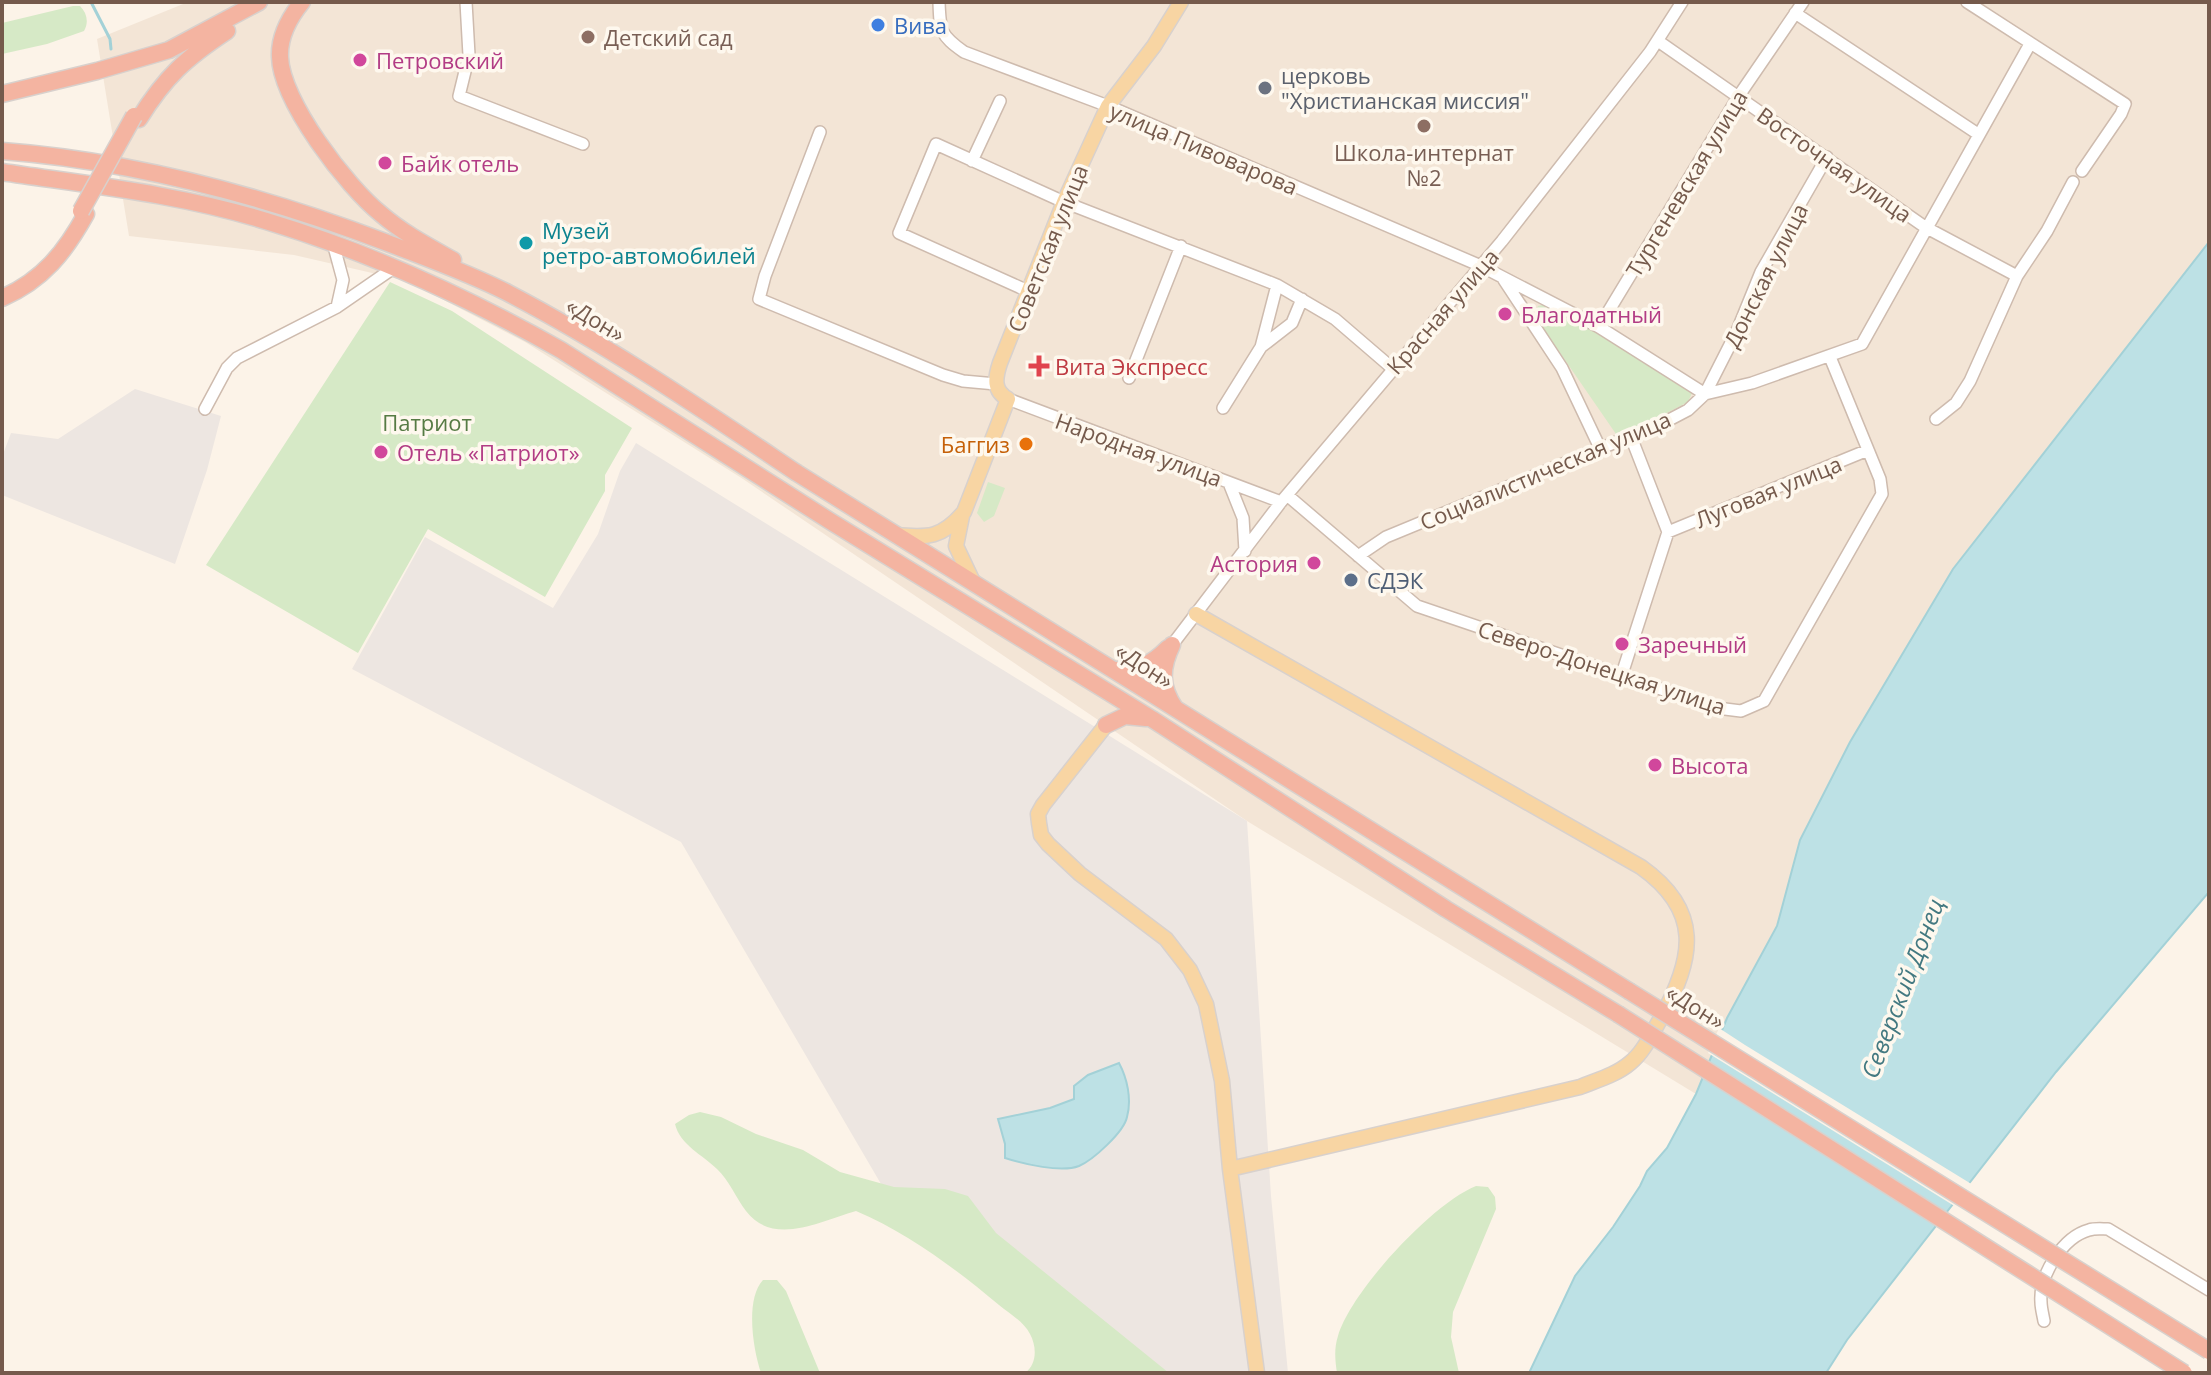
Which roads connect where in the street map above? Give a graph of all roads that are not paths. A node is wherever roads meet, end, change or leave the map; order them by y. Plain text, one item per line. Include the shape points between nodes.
1 (262, 2) edge
2 (276, 2) edge
3 (302, 2) edge
4 (466, 2) edge
5 (939, 2) edge
6 (1181, 2) edge
7 (1682, 2) edge
8 (1803, 2) edge
9 (1967, 2) edge
10 (1795, 13) junction
11 (1658, 41) junction
12 (2030, 44) junction
13 (2, 94) edge
14 (1738, 97) junction
15 (1000, 101) dead end
16 (1108, 106) junction
17 (137, 118) junction
18 (820, 132) dead end
19 (1978, 134) junction
20 (583, 144) dead end
21 (2, 151) edge
22 (1827, 157) junction
23 (972, 161) junction
24 (2082, 171) dead end
25 (2, 172) edge
26 (2073, 182) dead end
27 (1064, 202) junction
28 (84, 213) junction
29 (1925, 227) junction
30 (333, 243) junction
31 (1181, 246) junction
32 (1481, 266) junction
33 (395, 267) junction
34 (2017, 276) junction
35 (1501, 277) junction
36 (1277, 285) junction
37 (2, 291) edge
38 (1028, 291) junction
39 (506, 292) junction
40 (2, 298) edge
41 (1302, 299) junction
42 (337, 307) junction
43 (1599, 327) junction
44 (1261, 347) junction
45 (1830, 357) junction
46 (1392, 368) junction
47 (1129, 378) dead end
48 (1001, 392) junction
49 (1705, 394) junction
50 (1223, 408) dead end
51 (205, 409) dead end
52 (1936, 419) dead end
53 (1631, 437) junction
54 (1600, 448) junction
55 (1868, 450) junction
56 (1229, 483) junction
57 (1284, 499) junction
58 (964, 512) junction
59 (1668, 532) junction
60 (895, 535) junction
61 (1245, 551) junction
62 (1358, 556) junction
63 (974, 583) junction
64 (1196, 614) junction
65 (1172, 645) junction
66 (1111, 669) junction
67 (1622, 674) junction
68 (1098, 686) junction
69 (1179, 713) junction
70 (1152, 719) junction
71 (1106, 725) junction
72 (1230, 1169) junction
73 (2209, 1290) edge
74 (2044, 1321) dead end
75 (2209, 1351) edge
76 (1257, 1373) edge
77 (2184, 1373) edge

1 - 13 highway via 169,50
1 - 17 highway via 167,69
2 - 17 highway via 197,51 171,73
3 - 39 highway via 281,38 281,68 287,90 330,156 382,215
4 - 20 street via 469,55 460,98
5 - 16 street, улица Пивоварова via 944,38 964,52
6 - 16 main road, Советская улица
7 - 11 street, Красная улица
8 - 10 street, Тургеневская улица
9 - 12 street
10 - 14 street, Тургеневская улица
10 - 19 street
11 - 14 street, Восточная улица
11 - 32 street, Красная улица
12 - 19 street, Социалистическая улица
12 - 24 street via 2125,104
14 - 22 street, Восточная улица
14 - 43 street, Тургеневская улица
15 - 23 street
16 - 27 main road, Советская улица
16 - 32 street, улица Пивоварова
17 - 28 highway, bridge
18 - 48 street, Народная улица via 759,299 943,375
19 - 29 street, Социалистическая улица
21 - 39 highway, «Дон» via 137,169 266,200
22 - 29 street, Восточная улица
22 - 49 street, Донская улица via 1761,272
23 - 27 street
23 - 38 street via 936,144 899,233
25 - 30 highway, «Дон» via 183,200
26 - 34 street
27 - 31 street
27 - 38 main road, Советская улица
28 - 37 highway via 49,259
28 - 40 highway via 54,263
29 - 34 street, Восточная улица
29 - 45 street, Социалистическая улица via 1866,339
30 - 33 highway, «Дон»
30 - 42 street via 343,280
31 - 36 street
31 - 47 street
32 - 35 street, улица Пивоварова
32 - 46 street, Красная улица
33 - 42 street
33 - 68 highway, «Дон» via 561,350
34 - 52 street via 1970,381 1956,403
35 - 43 street, улица Пивоварова
35 - 54 street via 1562,368
36 - 41 street
36 - 44 street
38 - 48 main road, Советская улица via 1000,363
39 - 60 highway, «Дон» via 695,405
41 - 44 street via 1292,323
41 - 46 street via 1335,319
42 - 51 street via 237,358
43 - 49 street, улица Пивоварова
44 - 50 street
45 - 49 street, Социалистическая улица
45 - 55 street
46 - 57 street, Красная улица
48 - 56 street, Народная улица
48 - 58 main road, Советская улица
49 - 53 street, Социалистическая улица via 1688,410
53 - 54 street, Социалистическая улица
53 - 59 street
54 - 62 street, Социалистическая улица via 1386,537
55 - 59 street, Луговая улица
55 - 67 street, Северо-Донецкая улица via 1883,490 1881,498 1764,701 1741,711 1717,708
56 - 57 street, Народная улица
56 - 61 street via 1243,518
57 - 61 street, Красная улица
57 - 62 street, Северо-Донецкая улица
58 - 60 main road via 936,535
58 - 63 main road, Советская улица via 956,546
59 - 67 street
60 - 63 highway, «Дон»
61 - 64 street, Красная улица
62 - 67 street, Северо-Донецкая улица via 1417,606
63 - 66 highway, «Дон»
64 - 65 street, Красная улица
64 - 72 main road via 1641,867 1667,889 1687,931 1685,964 1674,993 1643,1050 1621,1070 1580,1087
65 - 66 highway via 1148,665
65 - 69 highway via 1162,679
66 - 69 highway, «Дон»
68 - 70 highway, «Дон»
68 - 71 highway via 1109,704
69 - 75 highway, «Дон», bridge
70 - 71 highway via 1125,716
70 - 77 highway, «Дон», bridge
71 - 72 main road via 1043,805 1038,814 1041,835 1080,874 1166,939 1190,970 1213,1027
72 - 76 main road
73 - 74 street via 2108,1229 2092,1228 2061,1250 2047,1276 2040,1299

